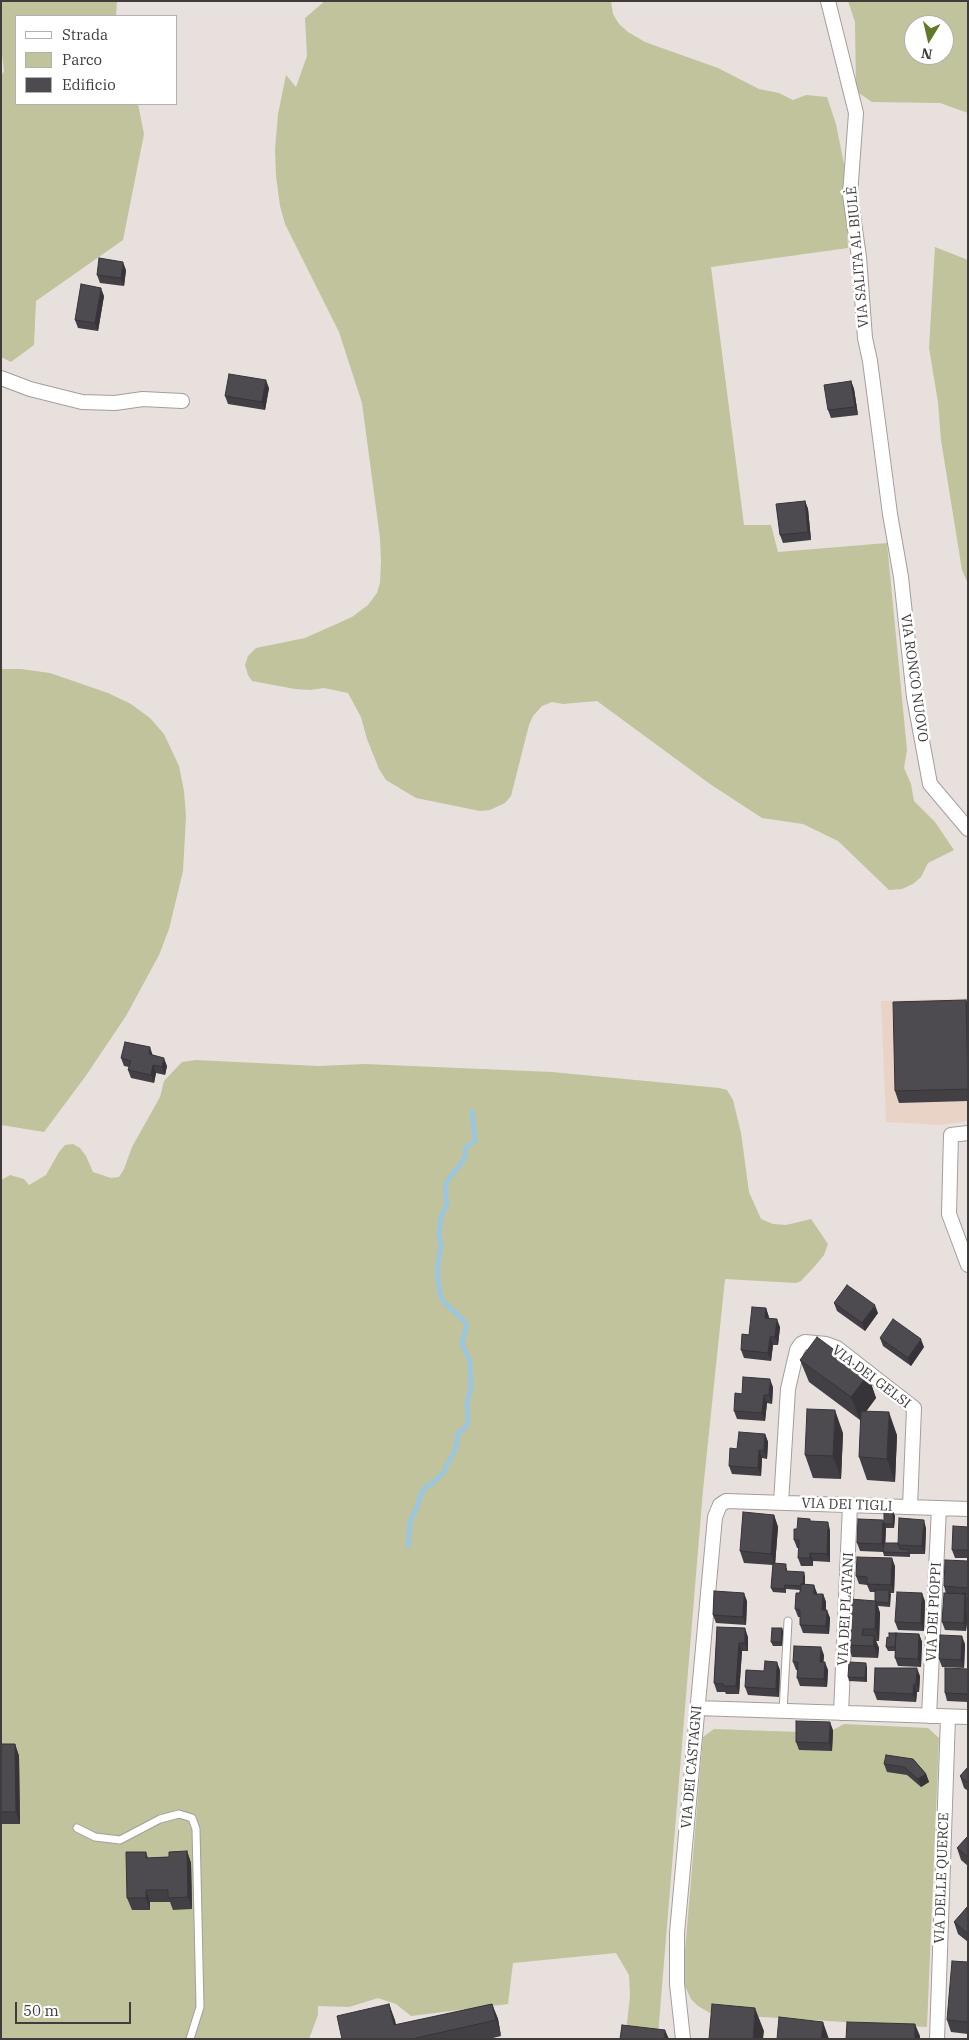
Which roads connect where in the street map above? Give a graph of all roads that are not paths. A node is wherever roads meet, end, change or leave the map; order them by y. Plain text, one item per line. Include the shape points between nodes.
1 (828, 1) edge
2 (1, 378) edge
3 (182, 401) dead end
4 (890, 514) joint
5 (968, 829) edge
6 (968, 1133) edge
7 (968, 1265) edge
8 (726, 1501) joint
9 (781, 1502) junction
10 (850, 1505) junction
11 (910, 1507) junction
12 (939, 1508) junction
13 (968, 1509) edge
14 (788, 1621) dead end
15 (696, 1708) junction
16 (783, 1711) junction
17 (841, 1713) junction
18 (929, 1716) junction
19 (948, 1717) junction
20 (968, 1717) edge
21 (77, 1828) dead end
22 (190, 2039) edge
23 (683, 2039) edge
24 (937, 2039) edge

1 - 4 street, VIA SALITA AL BIULÈ via 856,113 850,195 865,338
2 - 3 street via 82,402
4 - 5 street, VIA RONCO NUOVO via 901,578 914,697 930,784
6 - 7 street via 951,1135 949,1214
8 - 9 street, VIA DEI TIGLI
8 - 15 street, VIA DEI CASTAGNI via 715,1516
9 - 10 street, VIA DEI TIGLI
9 - 11 street, VIA DEI GELSI via 788,1389 797,1350 805,1342 837,1348 914,1408
10 - 11 street, VIA DEI TIGLI
10 - 17 street, VIA DEI PLATANI
11 - 12 street, VIA DEI TIGLI
12 - 13 street, VIA DEI TIGLI
12 - 18 street, VIA DEI PIOPPI
14 - 16 lane
15 - 16 street
15 - 23 street, VIA DEI CASTAGNI via 677,1942 677,1984
16 - 17 street
17 - 18 street
18 - 19 street
19 - 20 street
19 - 24 street, VIA DELLE QUERCE
21 - 22 lane via 96,1837 120,1840 160,1819 179,1814 192,1818 196,1829 200,2007

